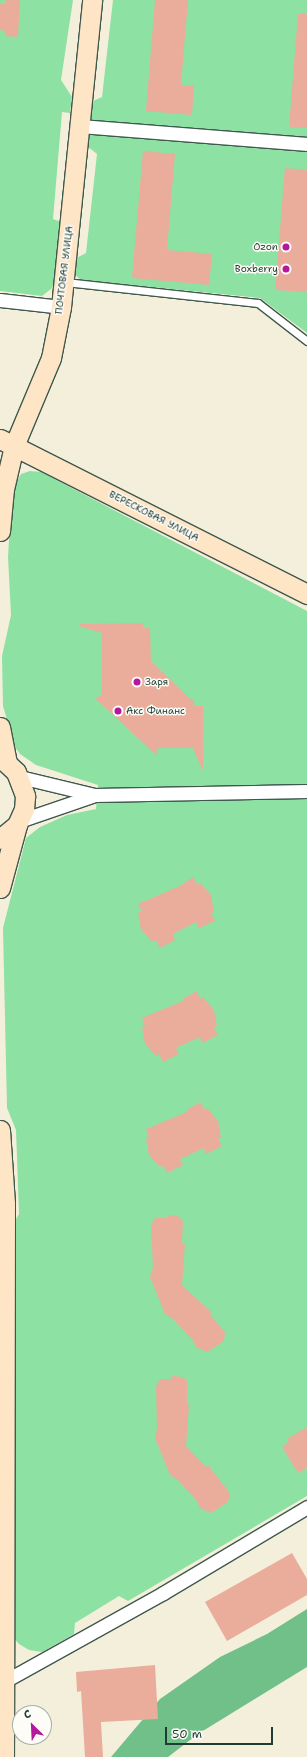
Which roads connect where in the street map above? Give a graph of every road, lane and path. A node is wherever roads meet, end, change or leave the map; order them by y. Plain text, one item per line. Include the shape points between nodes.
1 (92, 0) edge
2 (80, 126) junction
3 (307, 144) edge
4 (64, 282) junction
5 (0, 300) edge
6 (61, 307) junction
7 (307, 340) edge
8 (7, 443) edge
9 (0, 531) edge
10 (307, 594) edge
11 (0, 727) edge
12 (4, 760) edge
13 (20, 777) junction
14 (307, 791) edge
15 (95, 795) junction
16 (18, 823) junction
17 (0, 839) edge
18 (0, 888) edge
19 (0, 1130) edge
20 (307, 1507) edge
21 (5, 1681) junction
22 (4, 1757) edge

1 - 2 street, ПОЧТОВАЯ УЛИЦА
2 - 3 street
2 - 4 street, ПОЧТОВАЯ УЛИЦА
4 - 6 street, ПОЧТОВАЯ УЛИЦА
4 - 7 lane via 258,303
5 - 6 street
6 - 8 street, ПОЧТОВАЯ УЛИЦА via 51,358
8 - 9 street, ПОЧТОВАЯ УЛИЦА
8 - 10 street, ВЕРЕСКОВАЯ УЛИЦА
11 - 12 street
12 - 13 street
13 - 15 street
13 - 16 street via 25,796
14 - 15 street
15 - 16 street
16 - 17 street
16 - 18 street
19 - 21 street via 5,1204
20 - 21 street via 163,1593
21 - 22 street

